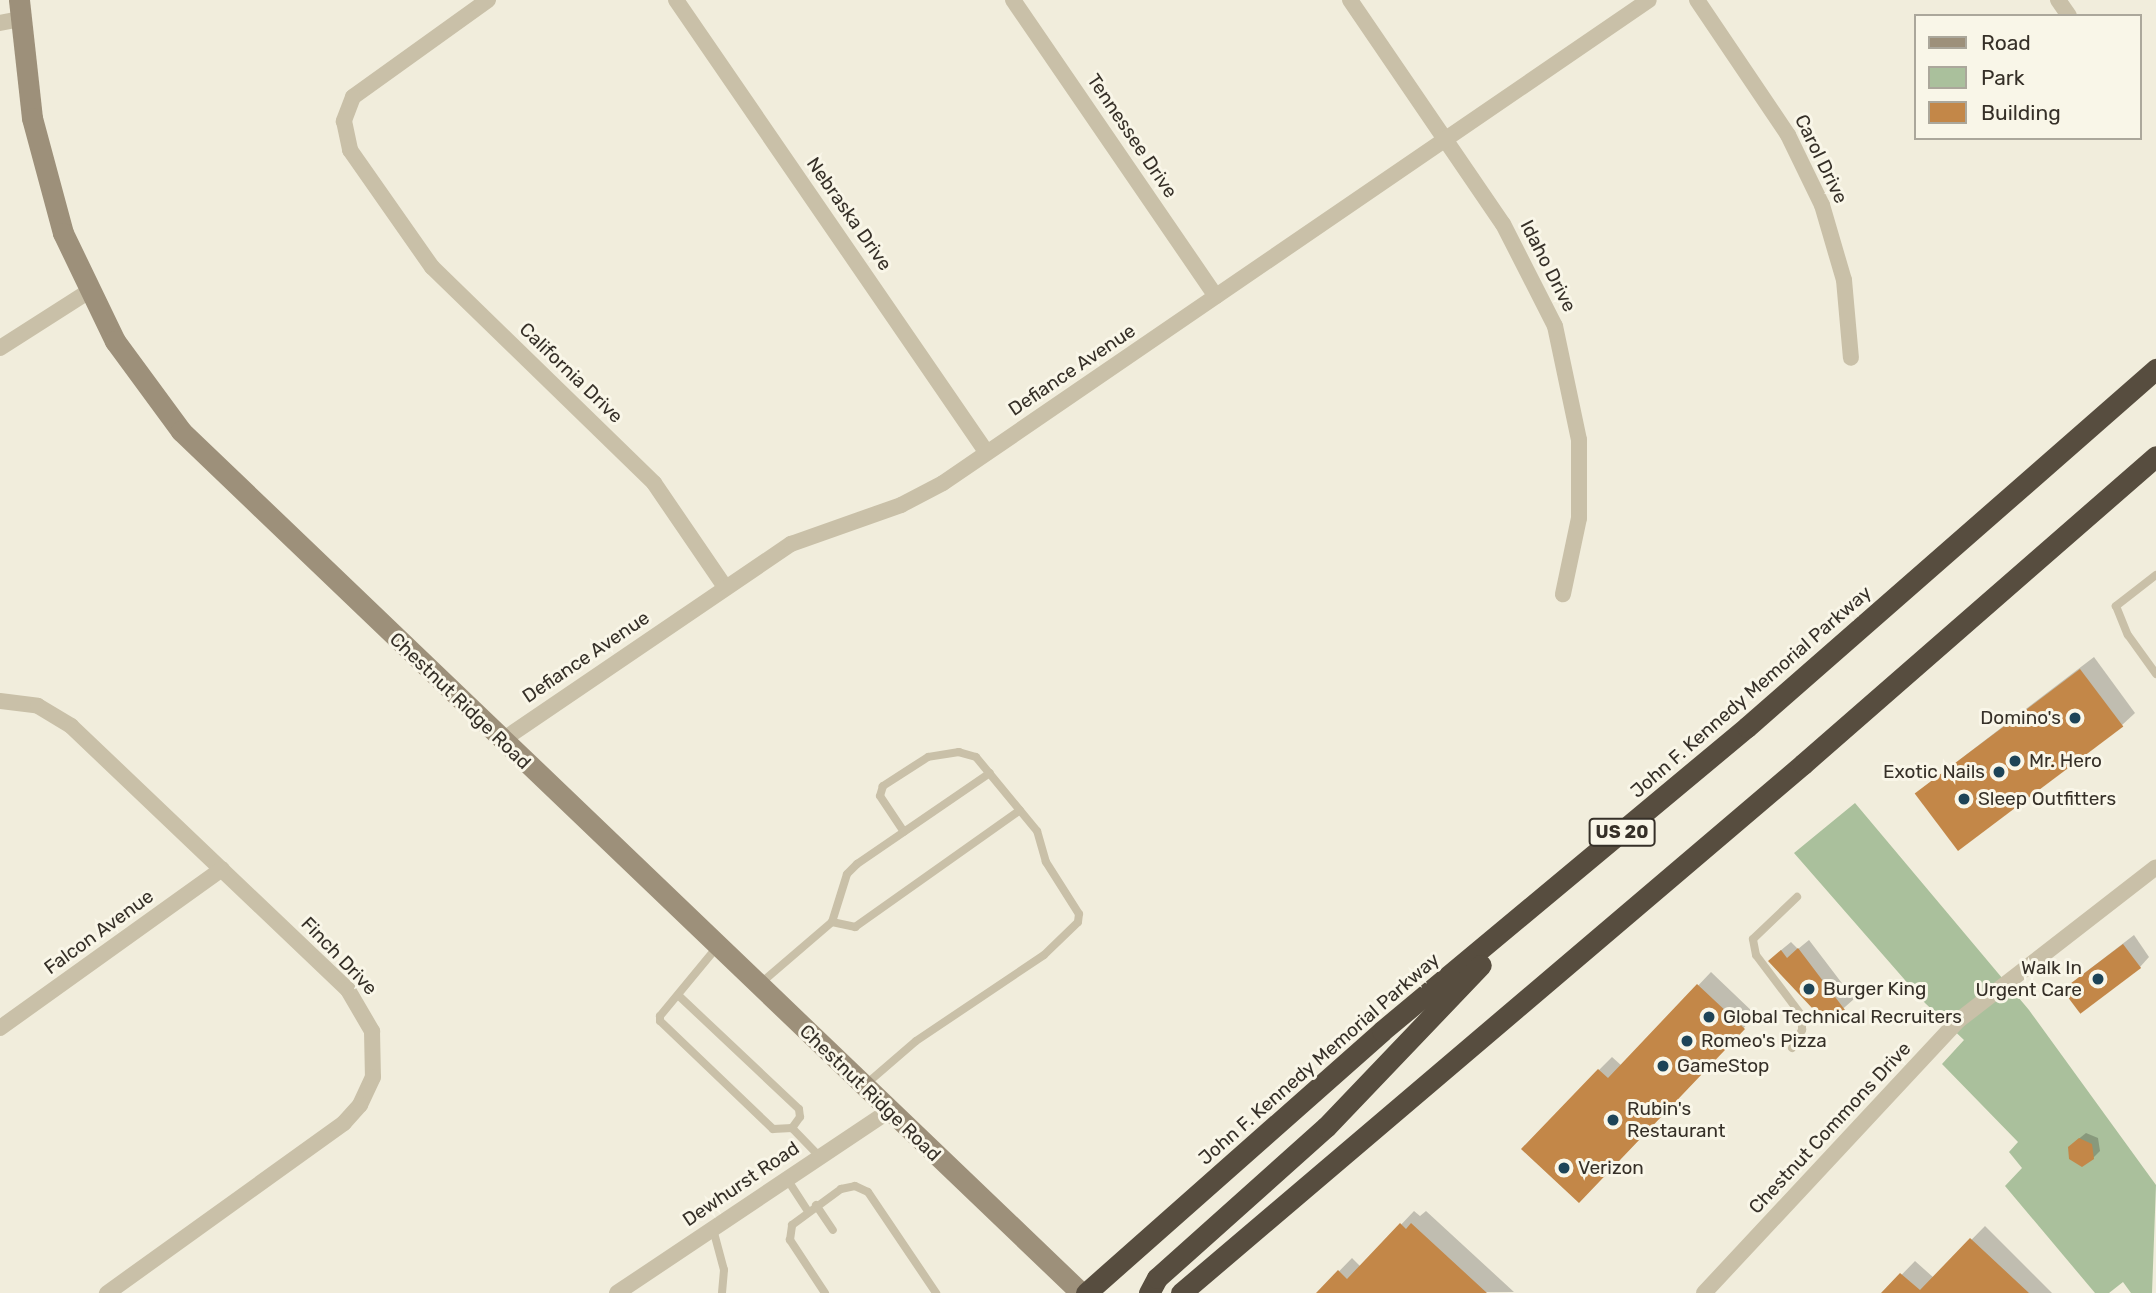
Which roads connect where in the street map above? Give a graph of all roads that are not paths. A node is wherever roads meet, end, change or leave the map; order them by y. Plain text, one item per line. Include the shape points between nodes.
1 (488, 0) edge
2 (676, 0) edge
3 (1013, 0) edge
4 (1350, 0) edge
5 (1649, 0) edge
6 (1697, 0) edge
7 (13, 14) edge
8 (1445, 139) junction
9 (88, 292) junction
10 (1216, 296) junction
11 (0, 348) edge
12 (1852, 358) dead end
13 (2156, 369) edge
14 (987, 453) junction
15 (2156, 456) edge
16 (2156, 575) edge
17 (725, 587) junction
18 (1563, 594) dead end
19 (2156, 674) edge
20 (0, 701) edge
21 (501, 741) junction
22 (990, 773) junction
23 (1020, 810) junction
24 (904, 832) junction
25 (2156, 867) edge
26 (222, 869) junction
27 (1573, 872) junction
28 (1797, 897) dead end
29 (832, 922) junction
30 (717, 947) junction
31 (757, 986) junction
32 (678, 995) junction
33 (0, 1028) edge
34 (1792, 1048) dead end
35 (863, 1087) junction
36 (889, 1111) junction
37 (792, 1128) junction
38 (820, 1157) junction
39 (787, 1179) junction
40 (816, 1205) junction
41 (808, 1211) junction
42 (713, 1228) junction
43 (833, 1230) dead end
44 (107, 1293) edge
45 (617, 1293) edge
46 (722, 1293) edge
47 (825, 1293) edge
48 (936, 1293) edge
49 (1081, 1293) edge
50 (1086, 1293) edge
51 (1149, 1293) edge
52 (1181, 1293) edge
53 (1704, 1293) edge

1 - 17 street, California Drive via 353,97 344,134 381,194 448,285 654,483
2 - 14 street, Nebraska Drive
3 - 10 street, Tennessee Drive
4 - 8 street, Idaho Drive
5 - 8 street, Defiance Avenue
6 - 12 street, Carol Drive via 1788,135 1822,205 1844,280
7 - 9 street, Chestnut Ridge Road via 45,176
8 - 10 street, Defiance Avenue
8 - 18 street, Idaho Drive via 1522,255 1545,302 1566,364 1579,440 1580,480 1573,557
9 - 11 street
9 - 21 street, Chestnut Ridge Road via 134,369 181,431
10 - 14 street, Defiance Avenue
13 - 27 highway, John F. Kennedy Memorial Parkway / US 20 via 1747,727
14 - 17 street, Defiance Avenue via 901,505 791,544
15 - 52 highway via 1782,782
16 - 19 lane via 2116,606 2127,635
17 - 21 street, Defiance Avenue
20 - 26 street, Finch Drive via 38,706 59,716
21 - 30 street, Chestnut Ridge Road
22 - 23 lane
22 - 24 lane
22 - 24 lane via 976,757 950,754 928,757 883,786 880,796
23 - 29 lane via 855,927
23 - 35 lane via 1037,831 1046,862 1076,905 1078,922 1044,955 916,1041
24 - 29 lane via 847,874
25 - 53 street, Chestnut Commons Drive via 1959,1020
26 - 33 street, Falcon Avenue
26 - 44 street, Finch Drive via 363,1009 372,1031 373,1077 344,1123
27 - 50 highway, John F. Kennedy Memorial Parkway / US 20 via 1382,1031
27 - 51 highway via 1326,1127 1157,1278
28 - 34 lane via 1753,939 1756,955 1802,1016 1802,1030
29 - 31 lane
30 - 31 street, Chestnut Ridge Road
30 - 32 lane
31 - 35 street, Chestnut Ridge Road
32 - 37 lane via 799,1110
32 - 37 lane via 660,1021 773,1129
35 - 36 street, Chestnut Ridge Road
36 - 38 street, Dewhurst Road
36 - 49 street, Chestnut Ridge Road
37 - 38 lane
38 - 39 street, Dewhurst Road
39 - 41 lane
39 - 42 street, Dewhurst Road
40 - 41 lane
40 - 43 lane
40 - 48 lane via 841,1189 855,1186 867,1192
41 - 47 lane via 792,1225 790,1240
42 - 45 street, Dewhurst Road
42 - 46 lane via 724,1270

